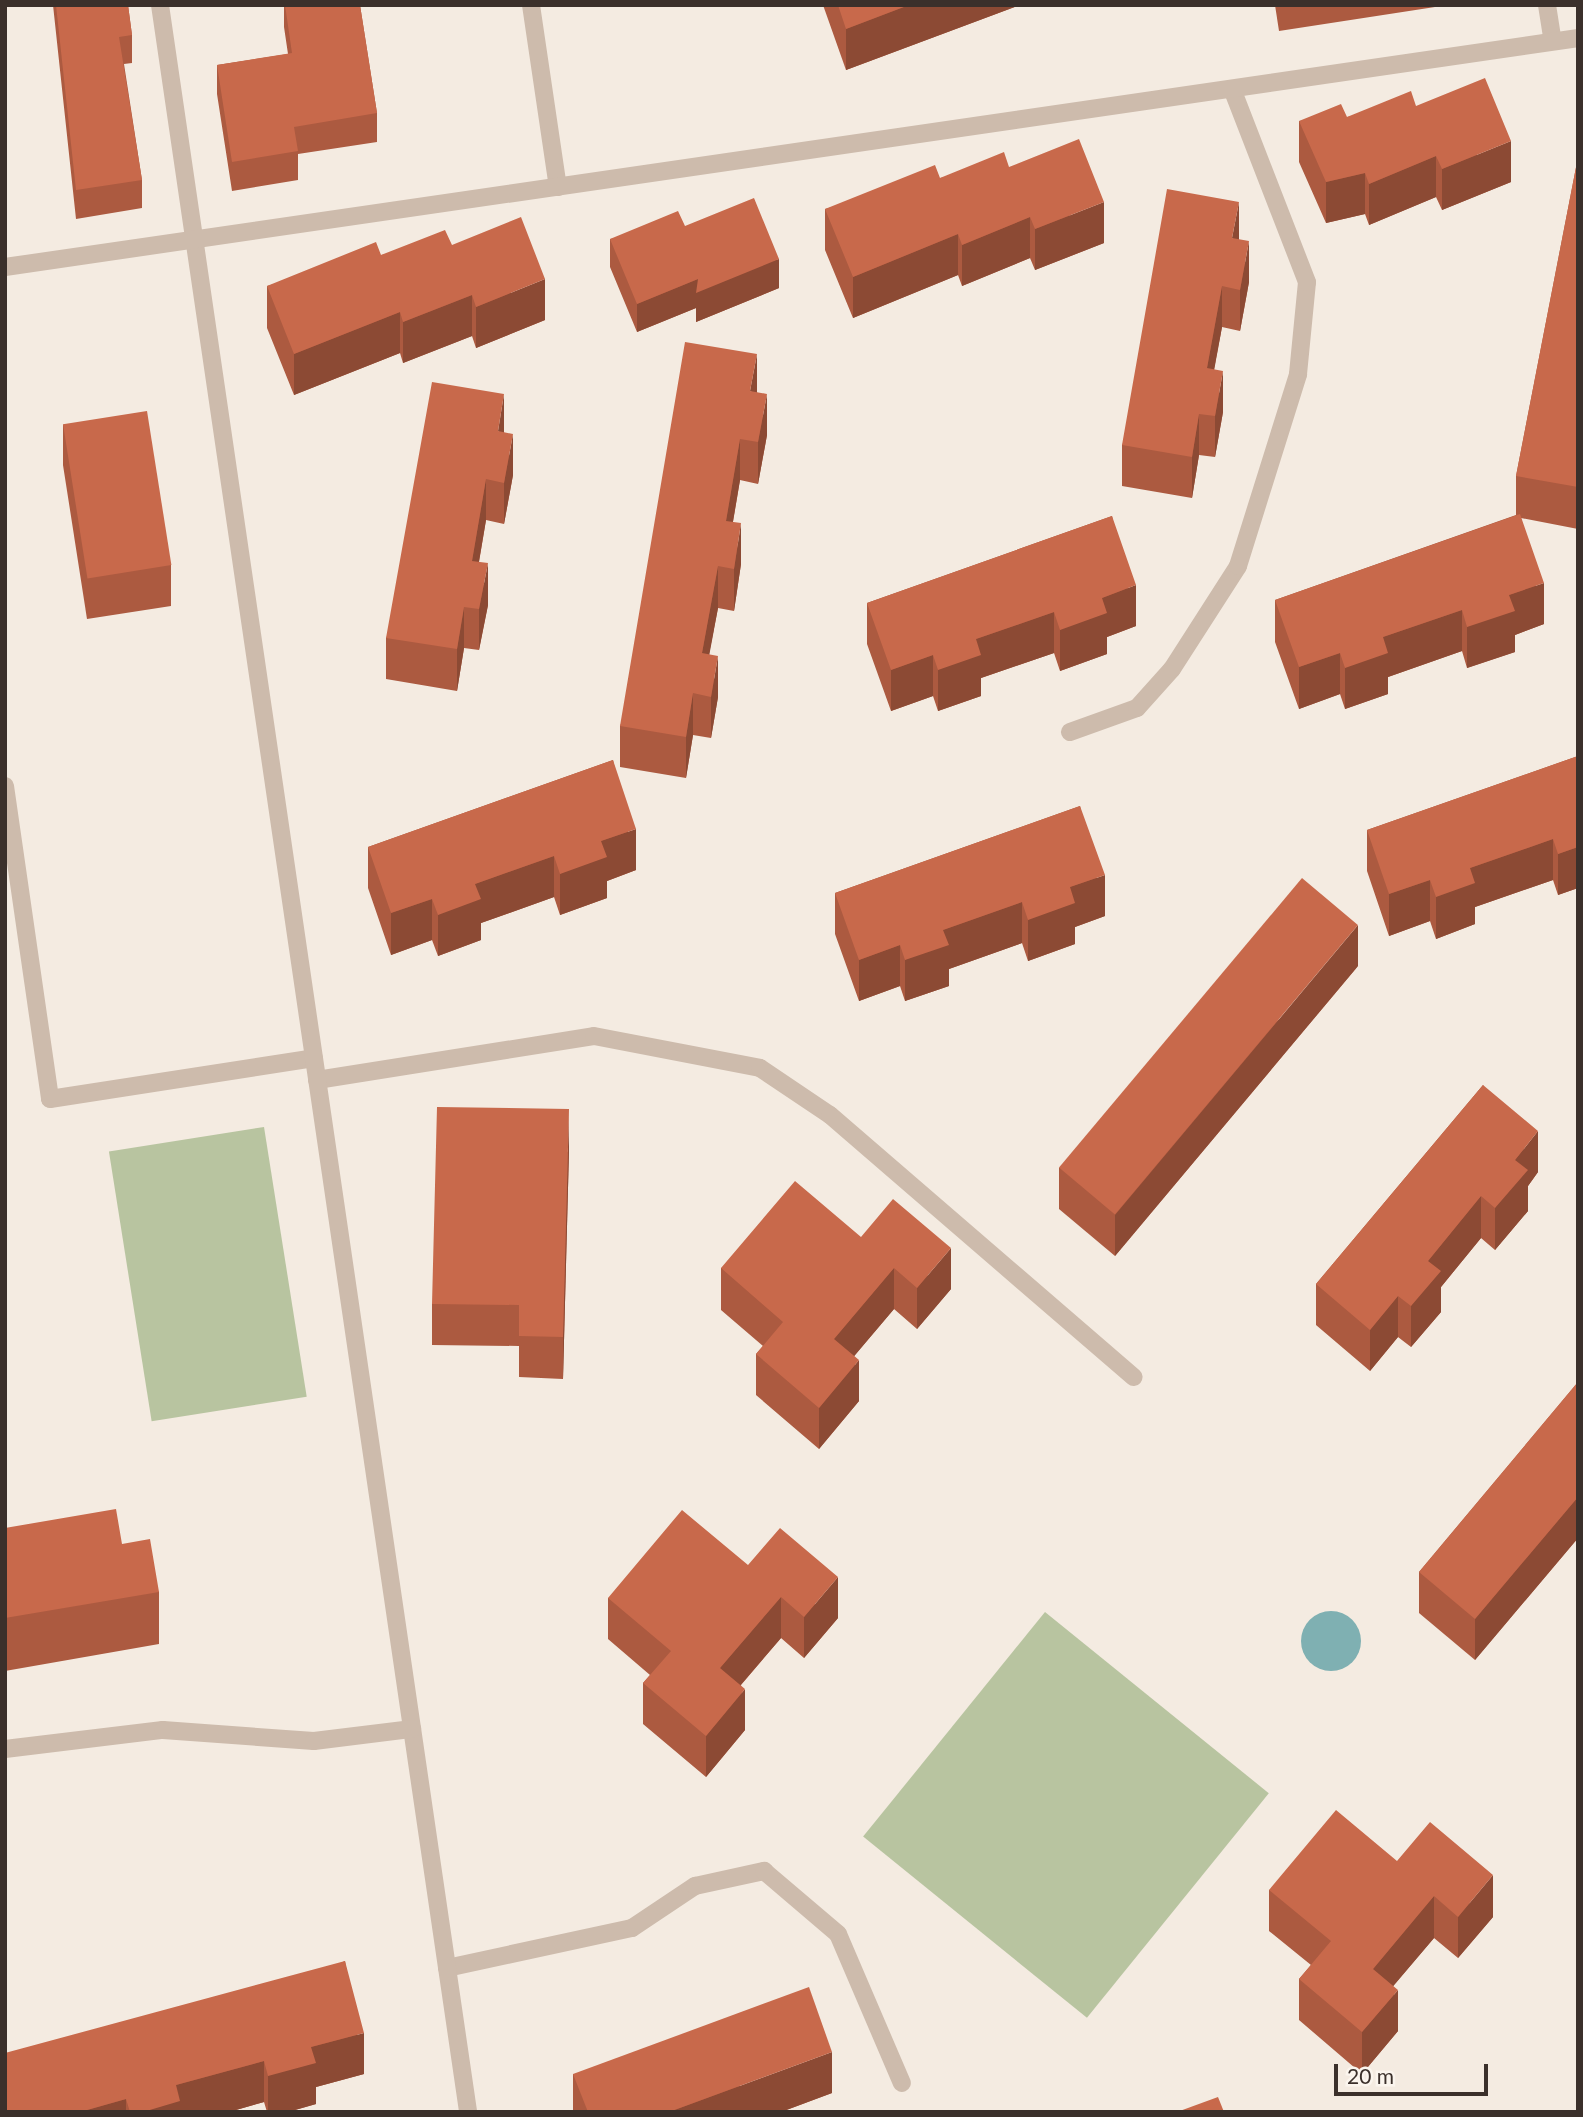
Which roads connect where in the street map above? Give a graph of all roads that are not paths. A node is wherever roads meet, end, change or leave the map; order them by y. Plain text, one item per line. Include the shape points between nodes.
1 (160, 5) edge
2 (531, 5) edge
3 (1547, 5) edge
4 (1578, 38) edge
5 (1553, 41) junction
6 (1232, 89) junction
7 (558, 187) junction
8 (195, 241) junction
9 (5, 267) edge
10 (1070, 732) dead end
11 (5, 786) edge
12 (314, 1058) junction
13 (317, 1080) junction
14 (1134, 1377) dead end
15 (412, 1729) junction
16 (5, 1749) edge
17 (447, 1968) junction
18 (902, 2082) dead end
19 (468, 2112) edge

1 - 8 street
2 - 7 street
3 - 5 street
4 - 5 street
5 - 6 street
6 - 7 street
6 - 10 street via 1307,282 1298,374 1237,566 1172,669 1137,708
7 - 8 street
8 - 9 street
8 - 12 street
11 - 12 street via 50,1099
12 - 13 street
13 - 14 street via 594,1036 760,1068 830,1115
13 - 15 street
15 - 16 street via 314,1741 163,1730
15 - 17 street
17 - 18 street via 632,1928 695,1886 764,1871 838,1934
17 - 19 street

